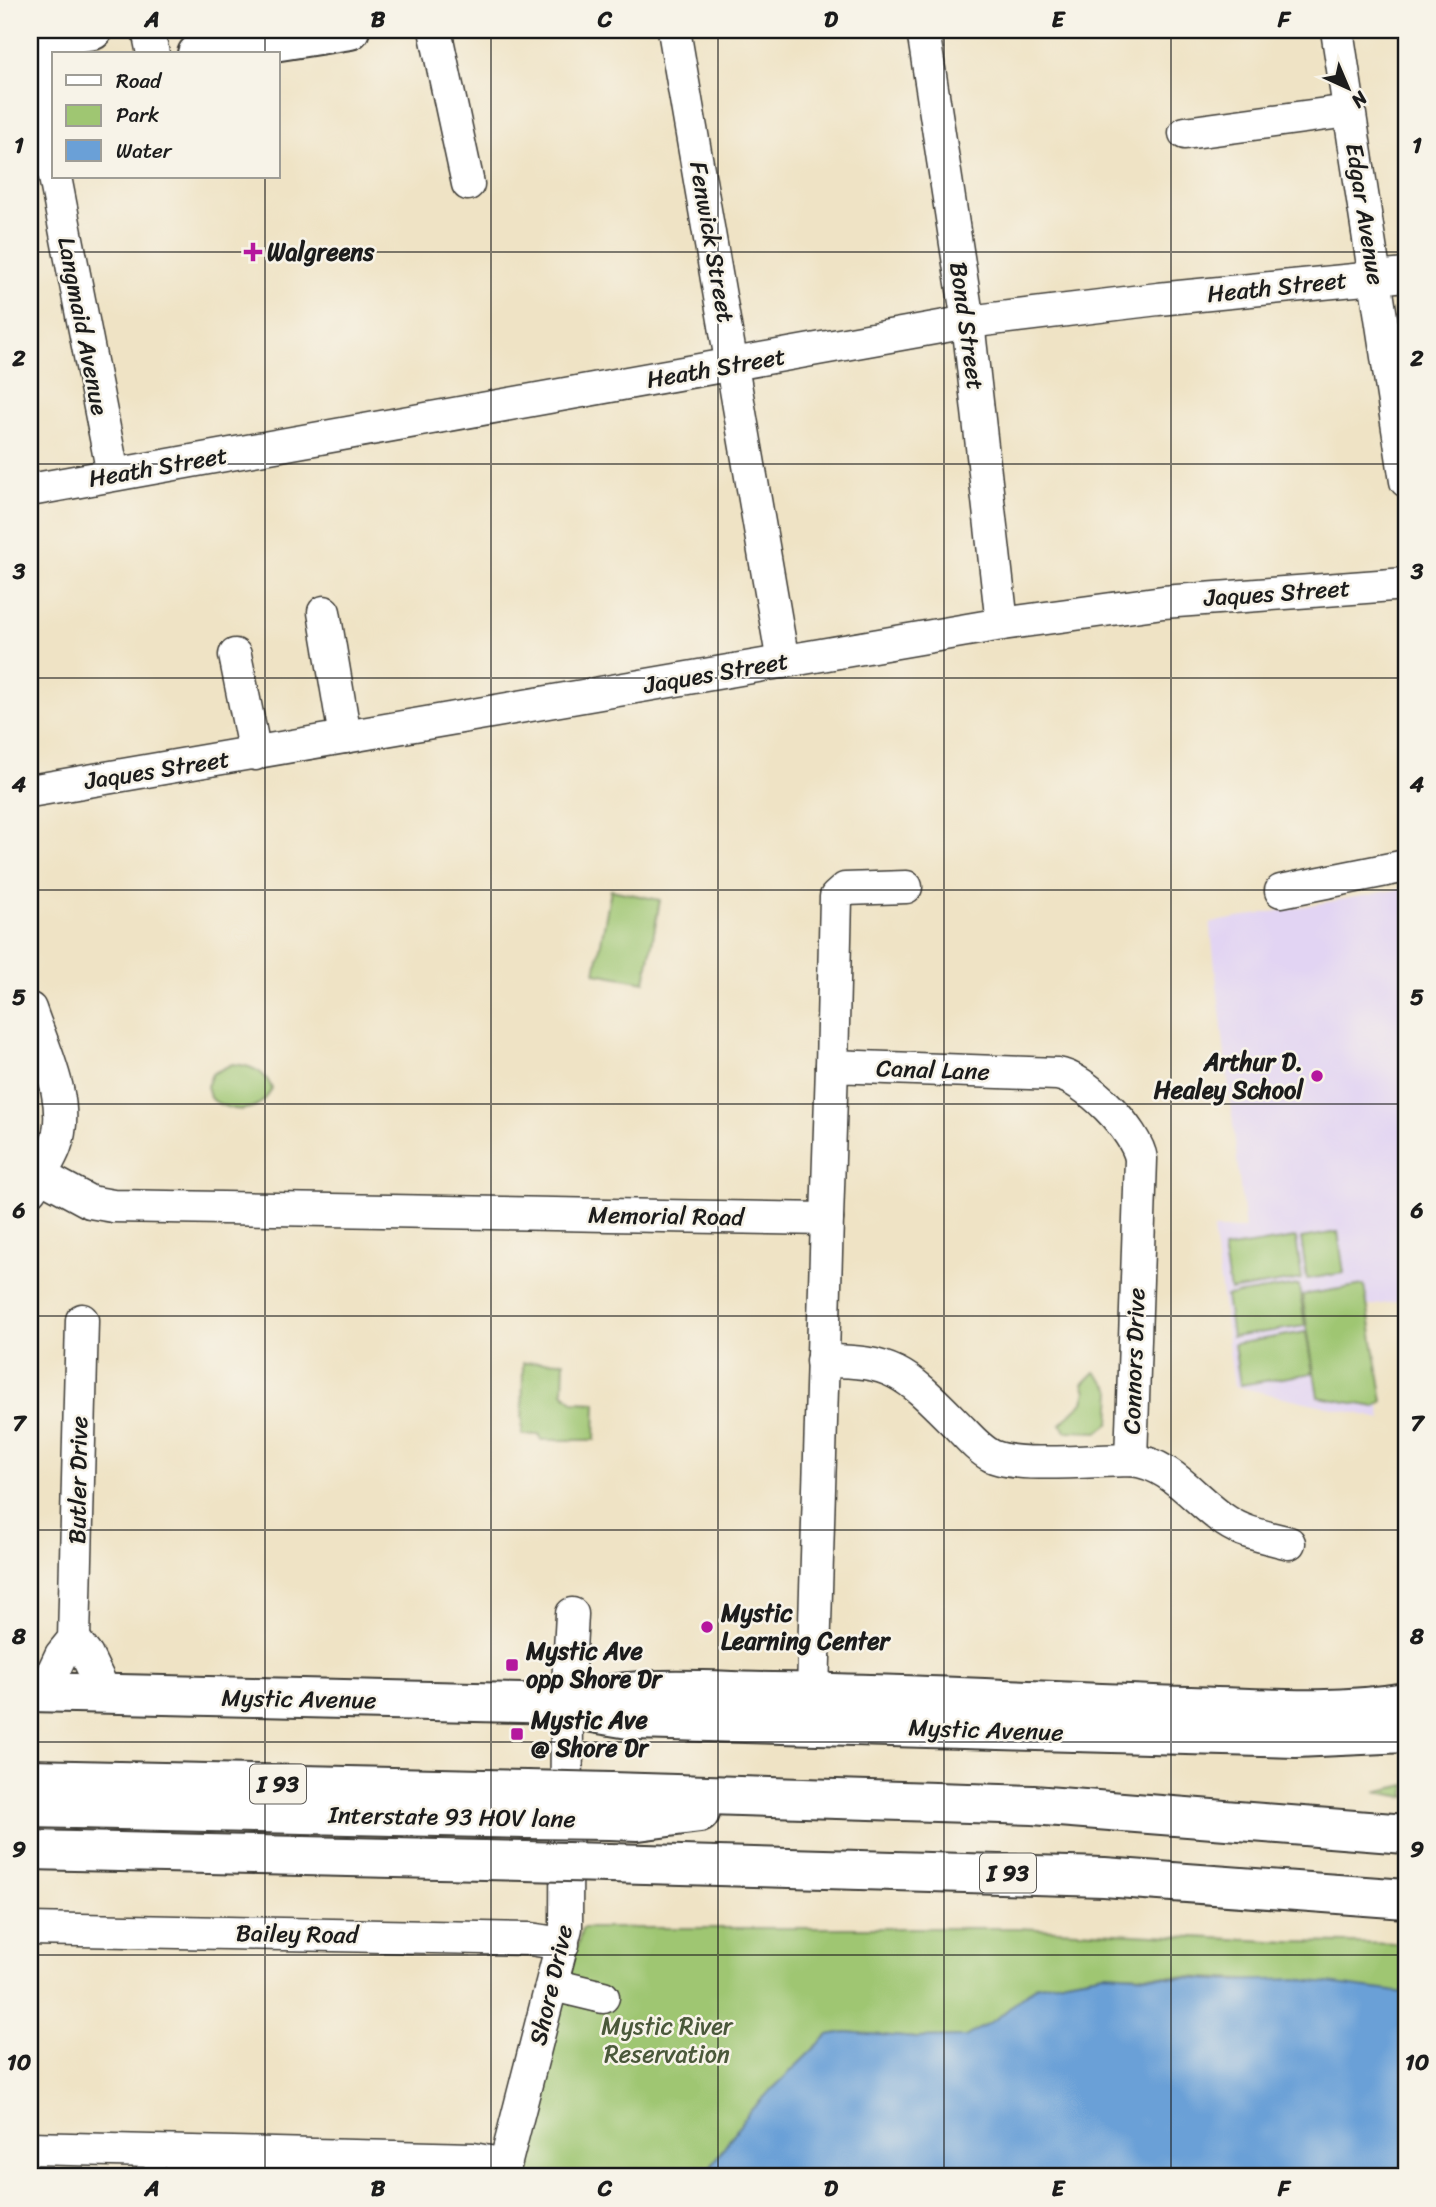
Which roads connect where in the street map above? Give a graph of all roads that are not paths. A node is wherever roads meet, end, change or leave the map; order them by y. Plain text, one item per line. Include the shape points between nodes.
1 (93, 30) edge
2 (148, 30) edge
3 (350, 30) edge
4 (435, 30) edge
5 (674, 30) edge
6 (923, 30) edge
7 (1337, 30) edge
8 (57, 52) edge
9 (153, 52) edge
10 (210, 52) edge
11 (52, 55) edge
12 (37, 64) edge
13 (1349, 111) junction
14 (1185, 133) dead end
15 (52, 156) edge
16 (56, 178) edge
17 (468, 184) dead end
18 (1406, 275) edge
19 (1375, 277) junction
20 (968, 322) junction
21 (734, 365) junction
22 (113, 474) junction
23 (1406, 481) edge
24 (30, 490) edge
25 (1406, 584) edge
26 (324, 612) dead end
27 (1002, 624) junction
28 (235, 655) dead end
29 (783, 662) junction
30 (345, 737) junction
31 (255, 754) junction
32 (30, 791) edge
33 (1406, 866) edge
34 (906, 887) dead end
35 (1281, 891) dead end
36 (30, 1009) edge
37 (832, 1066) junction
38 (43, 1085) edge
39 (1141, 1164) joint
40 (35, 1182) edge
41 (827, 1219) junction
42 (82, 1320) dead end
43 (822, 1360) junction
44 (1131, 1460) junction
45 (1289, 1543) dead end
46 (572, 1614) dead end
47 (74, 1639) junction
48 (36, 1692) edge
49 (813, 1692) junction
50 (105, 1693) junction
51 (1406, 1702) edge
52 (568, 1704) junction
53 (1406, 1733) edge
54 (30, 1779) edge
55 (526, 1804) junction
56 (30, 1808) edge
57 (1406, 1834) edge
58 (30, 1850) edge
59 (1406, 1899) edge
60 (30, 1929) edge
61 (564, 1944) junction
62 (553, 1985) junction
63 (603, 1997) dead end
64 (30, 2148) edge
65 (503, 2171) edge

1 - 8 main road
2 - 9 street
3 - 10 main road
4 - 17 street
5 - 21 street, Fenwick Street
6 - 20 street, Bond Street
7 - 13 street, Edgar Avenue
11 - 12 main road
12 - 15 street, Langmaid Avenue
13 - 14 street
13 - 19 street, Edgar Avenue
16 - 22 street, Langmaid Avenue
18 - 19 street, Heath Street
19 - 20 street, Heath Street
19 - 23 street, Edgar Avenue
20 - 21 street, Heath Street
20 - 27 street, Bond Street
21 - 22 street, Heath Street
21 - 29 street, Fenwick Street
22 - 24 street, Heath Street
25 - 27 street, Jaques Street via 1163,602
26 - 30 street
27 - 29 street, Jaques Street
28 - 31 street
29 - 30 street, Jaques Street
30 - 31 street, Jaques Street
31 - 32 street, Jaques Street
33 - 35 street
34 - 37 street via 845,889 836,897
36 - 38 street
37 - 39 street, Canal Lane via 1067,1076 1086,1087 1130,1134
37 - 41 street
38 - 40 street via 60,1106 59,1134
39 - 44 street, Connors Drive
40 - 41 street, Memorial Road via 113,1206
41 - 43 street
42 - 47 street, Butler Drive
43 - 44 street via 899,1371 978,1446 999,1459
43 - 49 street
44 - 45 street, Connors Drive via 1161,1469 1229,1523
46 - 52 street, Shore Drive
47 - 48 street
47 - 50 street
48 - 50 main road, Mystic Avenue
49 - 51 main road, Mystic Avenue via 1271,1708
49 - 52 main road, Mystic Avenue via 636,1690
50 - 52 main road, Mystic Avenue
52 - 53 main road, Mystic Avenue via 635,1720 1282,1738
52 - 61 street, Shore Drive
54 - 55 main road, I 93
55 - 56 main road, Interstate 93 HOV lane / I 93
55 - 57 main road, I 93, bridge via 611,1806 830,1797 1112,1810
58 - 59 main road, I 93, bridge via 1104,1877
60 - 61 street, Bailey Road via 530,1939
61 - 62 street, Shore Drive
62 - 63 street
62 - 65 street, Shore Drive
64 - 65 street via 473,2159

